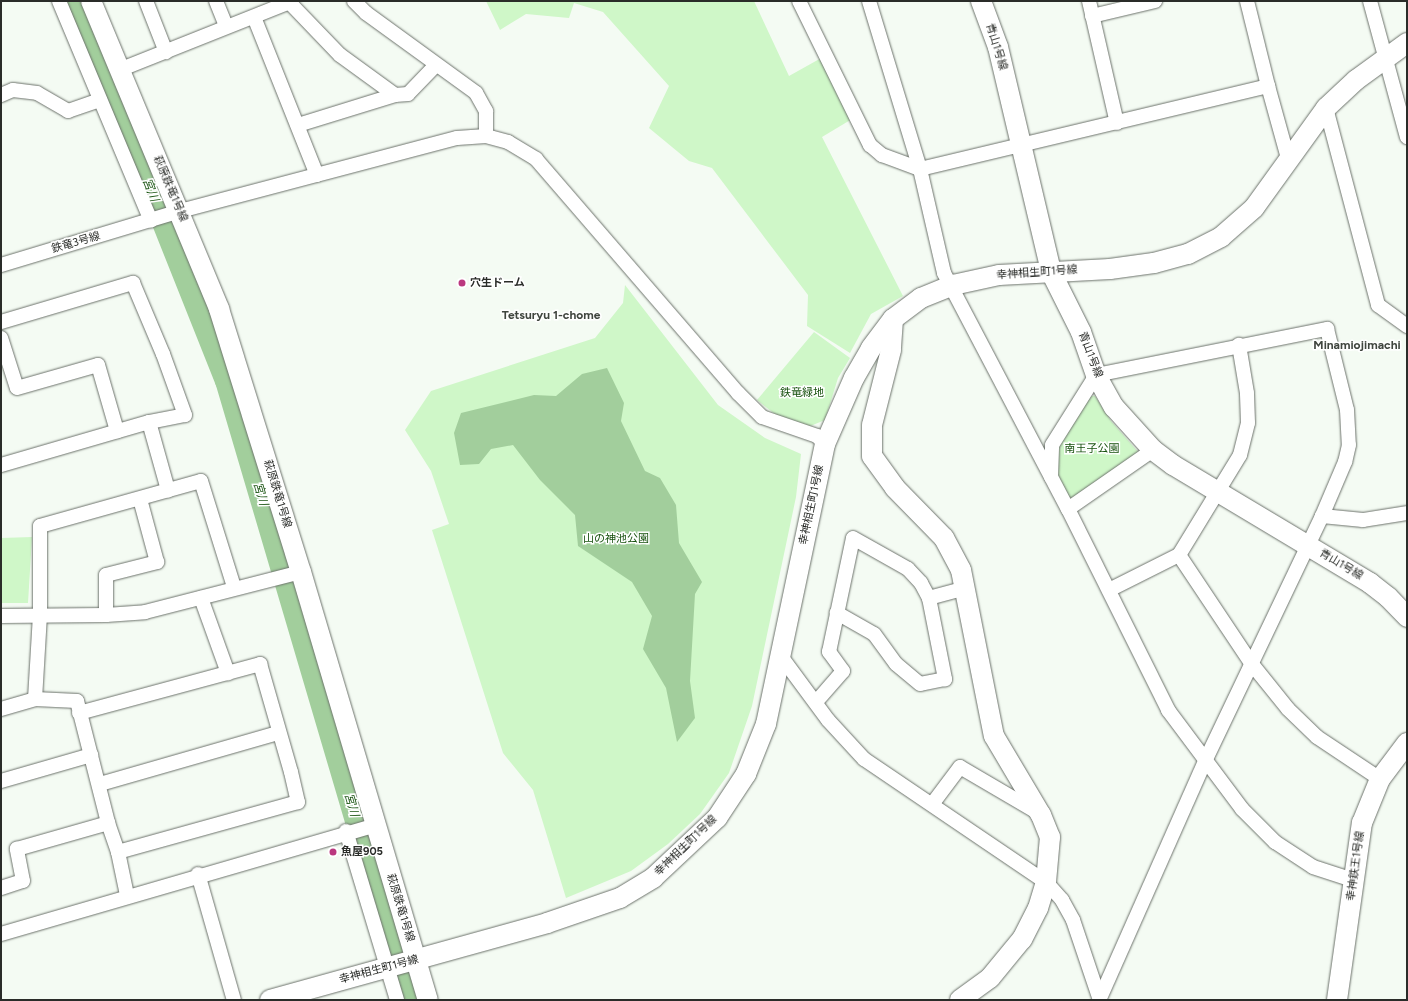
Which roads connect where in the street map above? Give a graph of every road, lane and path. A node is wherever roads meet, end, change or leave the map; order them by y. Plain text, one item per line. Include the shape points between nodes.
1 (59, 1) edge
2 (90, 1) edge
3 (146, 1) edge
4 (216, 1) edge
5 (290, 1) edge
6 (354, 1) edge
7 (799, 1) edge
8 (869, 1) edge
9 (981, 1) edge
10 (1089, 1) edge
11 (1155, 1) edge
12 (1247, 1) edge
13 (1370, 1) edge
14 (1092, 16) junction
15 (254, 17) junction
16 (226, 26) junction
17 (1407, 43) edge
18 (166, 52) junction
19 (1386, 60) junction
20 (436, 65) junction
21 (120, 70) junction
22 (1268, 86) junction
23 (1, 95) edge
24 (395, 95) junction
25 (100, 100) junction
26 (1326, 108) junction
27 (1117, 123) junction
28 (298, 125) junction
29 (486, 136) junction
30 (1407, 137) edge
31 (1022, 146) junction
32 (1288, 158) junction
33 (920, 169) junction
34 (317, 175) junction
35 (180, 211) junction
36 (151, 221) junction
37 (1, 265) edge
38 (1051, 272) junction
39 (953, 285) junction
40 (893, 319) junction
41 (1, 322) edge
42 (1407, 326) edge
43 (1, 338) edge
44 (1239, 345) junction
45 (1096, 376) junction
46 (149, 422) junction
47 (117, 432) junction
48 (825, 444) junction
49 (1153, 450) junction
50 (1, 465) edge
51 (1051, 477) junction
52 (168, 490) junction
53 (1219, 492) junction
54 (140, 499) junction
55 (1068, 509) junction
56 (1407, 513) edge
57 (1322, 516) junction
58 (1306, 545) junction
59 (1179, 555) junction
60 (298, 573) junction
61 (234, 587) junction
62 (966, 588) junction
63 (1109, 590) junction
64 (201, 598) junction
65 (929, 598) junction
66 (838, 613) junction
67 (106, 615) junction
68 (1, 616) edge
69 (40, 616) junction
70 (1407, 617) edge
71 (780, 656) junction
72 (1251, 663) junction
73 (228, 673) junction
74 (35, 699) junction
75 (816, 702) junction
76 (1, 709) edge
77 (79, 713) junction
78 (278, 733) junction
79 (1407, 743) edge
80 (91, 755) junction
81 (1206, 759) junction
82 (1380, 779) junction
83 (1, 781) edge
84 (100, 784) junction
85 (933, 803) junction
86 (1041, 815) junction
87 (108, 823) junction
88 (371, 825) junction
89 (349, 830) junction
90 (118, 852) junction
91 (198, 874) junction
92 (1353, 880) junction
93 (1046, 882) junction
94 (1, 888) edge
95 (127, 895) junction
96 (1, 934) edge
97 (416, 960) junction
98 (388, 967) junction
99 (1100, 999) edge
100 (234, 1000) edge
101 (270, 1000) edge
102 (397, 1000) edge
103 (428, 1000) edge
104 (960, 1000) edge
105 (1337, 1000) edge

1 - 25 street
2 - 21 street, 萩原鉄竜1号線
3 - 18 street
4 - 16 street
5 - 15 street
5 - 24 street via 340,55
6 - 20 street via 366,14
7 - 33 street via 870,145 882,155
8 - 33 street
9 - 31 street, 青山1号線 via 998,47
10 - 14 street
11 - 14 street
12 - 22 street
13 - 19 street
14 - 27 street
15 - 16 street
15 - 28 street
16 - 18 street
17 - 19 street, 幸神相生町1号線
18 - 21 street
19 - 26 street, 幸神相生町1号線 via 1356,80
19 - 30 street
20 - 24 street via 408,94
20 - 29 street via 476,94 486,111
21 - 35 street, 萩原鉄竜1号線
22 - 27 street
22 - 32 street
23 - 25 street via 13,90 37,93 68,111
24 - 28 street
25 - 36 street
26 - 32 street, 幸神相生町1号線
26 - 42 street via 1378,305
27 - 31 street
28 - 34 street
29 - 34 street, 鉄竜3号線 via 457,138
29 - 48 street, 鉄竜3号線 via 508,142 536,159 666,311 762,417 817,436
31 - 33 street
31 - 38 street, 青山1号線
32 - 38 street, 幸神相生町1号線 via 1254,208 1221,237 1188,254 1154,263 1110,269
33 - 39 street via 944,273
34 - 35 street, 鉄竜3号線
35 - 36 street, 鉄竜3号線
35 - 60 street, 萩原鉄竜1号線 via 219,309
36 - 37 street, 鉄竜3号線
38 - 39 street, 幸神相生町1号線 via 999,275
38 - 45 street, 青山1号線 via 1081,332
39 - 40 street, 幸神相生町1号線 via 921,298
39 - 51 street
40 - 48 street, 幸神相生町1号線 via 871,348 854,378
40 - 62 street via 891,350 872,425 872,456 895,488 944,538 961,570
41 - 46 street via 133,283 185,415
43 - 47 street via 17,388 98,365
44 - 45 street
44 - 53 street via 1247,392 1248,423 1240,456
44 - 57 street via 1328,329 1347,410 1349,445 1345,462
45 - 49 street, 青山1号線 via 1114,407
45 - 51 street via 1052,445
46 - 47 street
46 - 52 street
47 - 50 street
48 - 71 street, 幸神相生町1号線
49 - 53 street, 青山1号線
49 - 55 street
51 - 55 street
52 - 54 street
52 - 61 street via 201,481
53 - 58 street, 青山1号線
53 - 59 street
54 - 67 street via 157,562 106,576
54 - 69 street via 40,526
55 - 63 street
56 - 57 street via 1363,520
57 - 58 street
58 - 70 street, 青山1号線 via 1370,583
58 - 72 street
59 - 63 street
59 - 72 street
60 - 61 street
60 - 88 street, 萩原鉄竜1号線
61 - 64 street
62 - 65 street
62 - 86 street via 994,736
63 - 81 street via 1168,710 1198,752
64 - 67 street via 145,612
64 - 73 street
65 - 66 street via 921,583 908,569 853,538
65 - 66 street via 945,679 920,684 896,664 874,634
66 - 75 street via 829,652 843,671
67 - 69 street
68 - 69 street
69 - 74 street
71 - 75 street
71 - 97 street, 幸神相生町1号線 via 766,724 746,774 717,818 653,878 620,898 547,923
72 - 81 street
72 - 82 street via 1288,709 1317,737
73 - 77 street
73 - 78 street via 260,664
74 - 76 street
74 - 77 street via 77,701
75 - 85 street via 828,720 864,759
77 - 80 street
78 - 84 street
78 - 90 street via 298,802
79 - 82 street, 幸神鉄王1号線
80 - 83 street
80 - 84 street
81 - 92 street via 1242,809 1275,842 1313,866
81 - 99 street
82 - 92 street, 幸神鉄王1号線 via 1362,823
84 - 87 street
85 - 86 street via 960,767
85 - 93 street
86 - 93 street via 1050,837
87 - 90 street
87 - 94 street via 17,849 23,881
88 - 89 street
88 - 97 street, 萩原鉄竜1号線
89 - 91 street
89 - 98 street
90 - 95 street
91 - 95 street
91 - 100 street
92 - 105 street, 幸神鉄王1号線
93 - 99 street via 1062,900 1073,920
93 - 104 street via 1038,908 1022,939 990,978
95 - 96 street
97 - 98 street, 幸神相生町1号線
97 - 103 street, 萩原鉄竜1号線
98 - 101 street, 幸神相生町1号線
98 - 102 street

